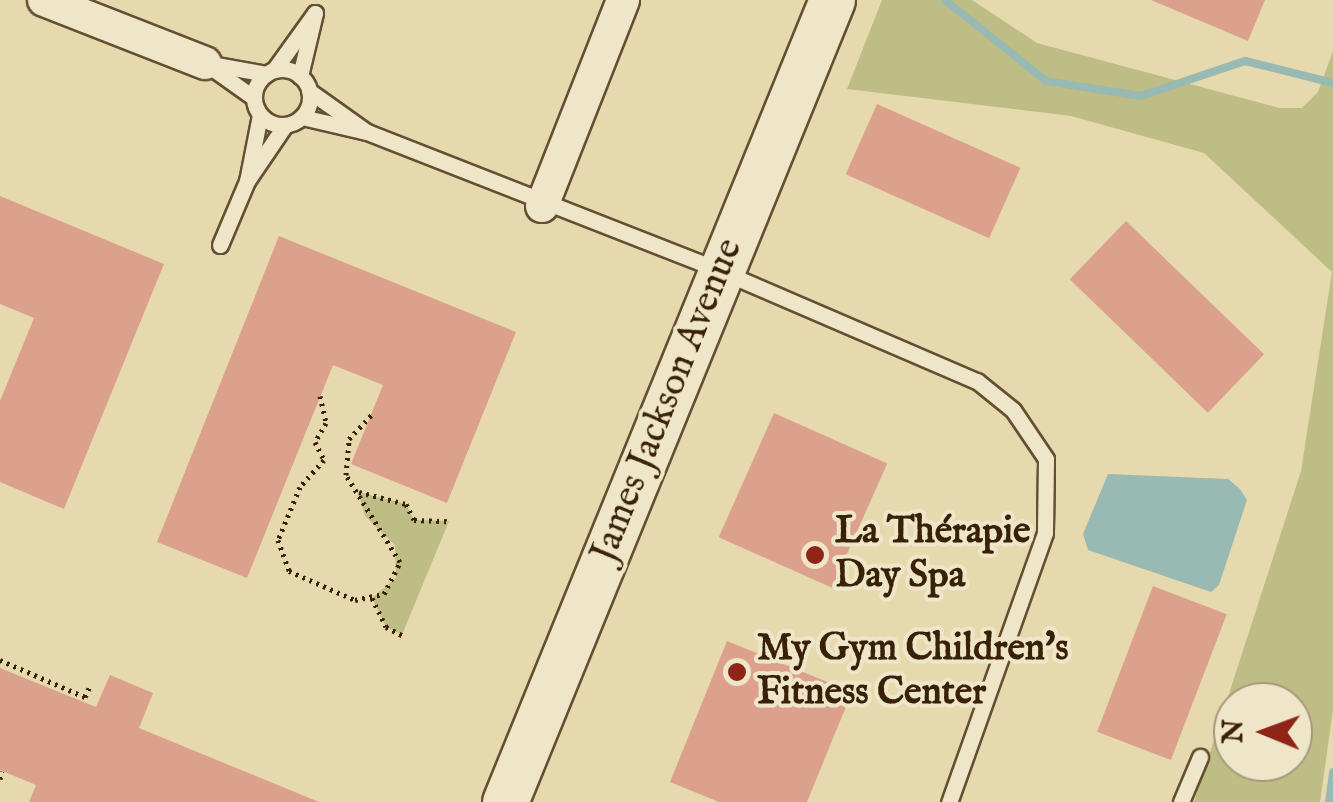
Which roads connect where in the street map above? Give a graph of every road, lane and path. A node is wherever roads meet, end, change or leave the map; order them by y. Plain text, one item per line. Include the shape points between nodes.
1 (44, 0) edge
2 (623, 0) edge
3 (832, 0) edge
4 (317, 7) edge
5 (205, 63) junction
6 (270, 72) junction
7 (300, 76) junction
8 (309, 92) junction
9 (254, 98) junction
10 (260, 115) junction
11 (302, 117) junction
12 (285, 125) junction
13 (367, 132) junction
14 (247, 182) junction
15 (542, 206) junction
16 (220, 245) dead end
17 (721, 271) junction
18 (320, 396) dead end
19 (372, 414) dead end
20 (358, 492) junction
21 (449, 521) dead end
22 (372, 598) junction
23 (402, 634) dead end
24 (0, 660) edge
25 (89, 688) dead end
26 (1200, 758) dead end
27 (506, 802) edge
28 (950, 802) edge
29 (1181, 802) edge

1 - 5 street
2 - 15 street
3 - 17 street, James Jackson Avenue
4 - 6 lane
4 - 7 lane
5 - 6 lane
5 - 9 lane
6 - 7 lane
6 - 9 lane
7 - 8 lane
8 - 11 lane
8 - 13 lane
9 - 10 lane
10 - 12 lane
10 - 14 lane
11 - 12 lane
11 - 13 lane
12 - 14 lane
13 - 15 lane
14 - 16 lane
15 - 17 lane
17 - 27 street, James Jackson Avenue
17 - 28 lane via 976,381 1013,410 1046,459 1046,533
18 - 22 path via 326,423 315,442 324,460 300,487 278,540 289,571 322,590
19 - 20 path via 349,439 346,475
20 - 21 path via 406,504 414,520
20 - 22 path via 400,562
22 - 23 path via 386,627
24 - 25 path via 86,697
26 - 29 lane

